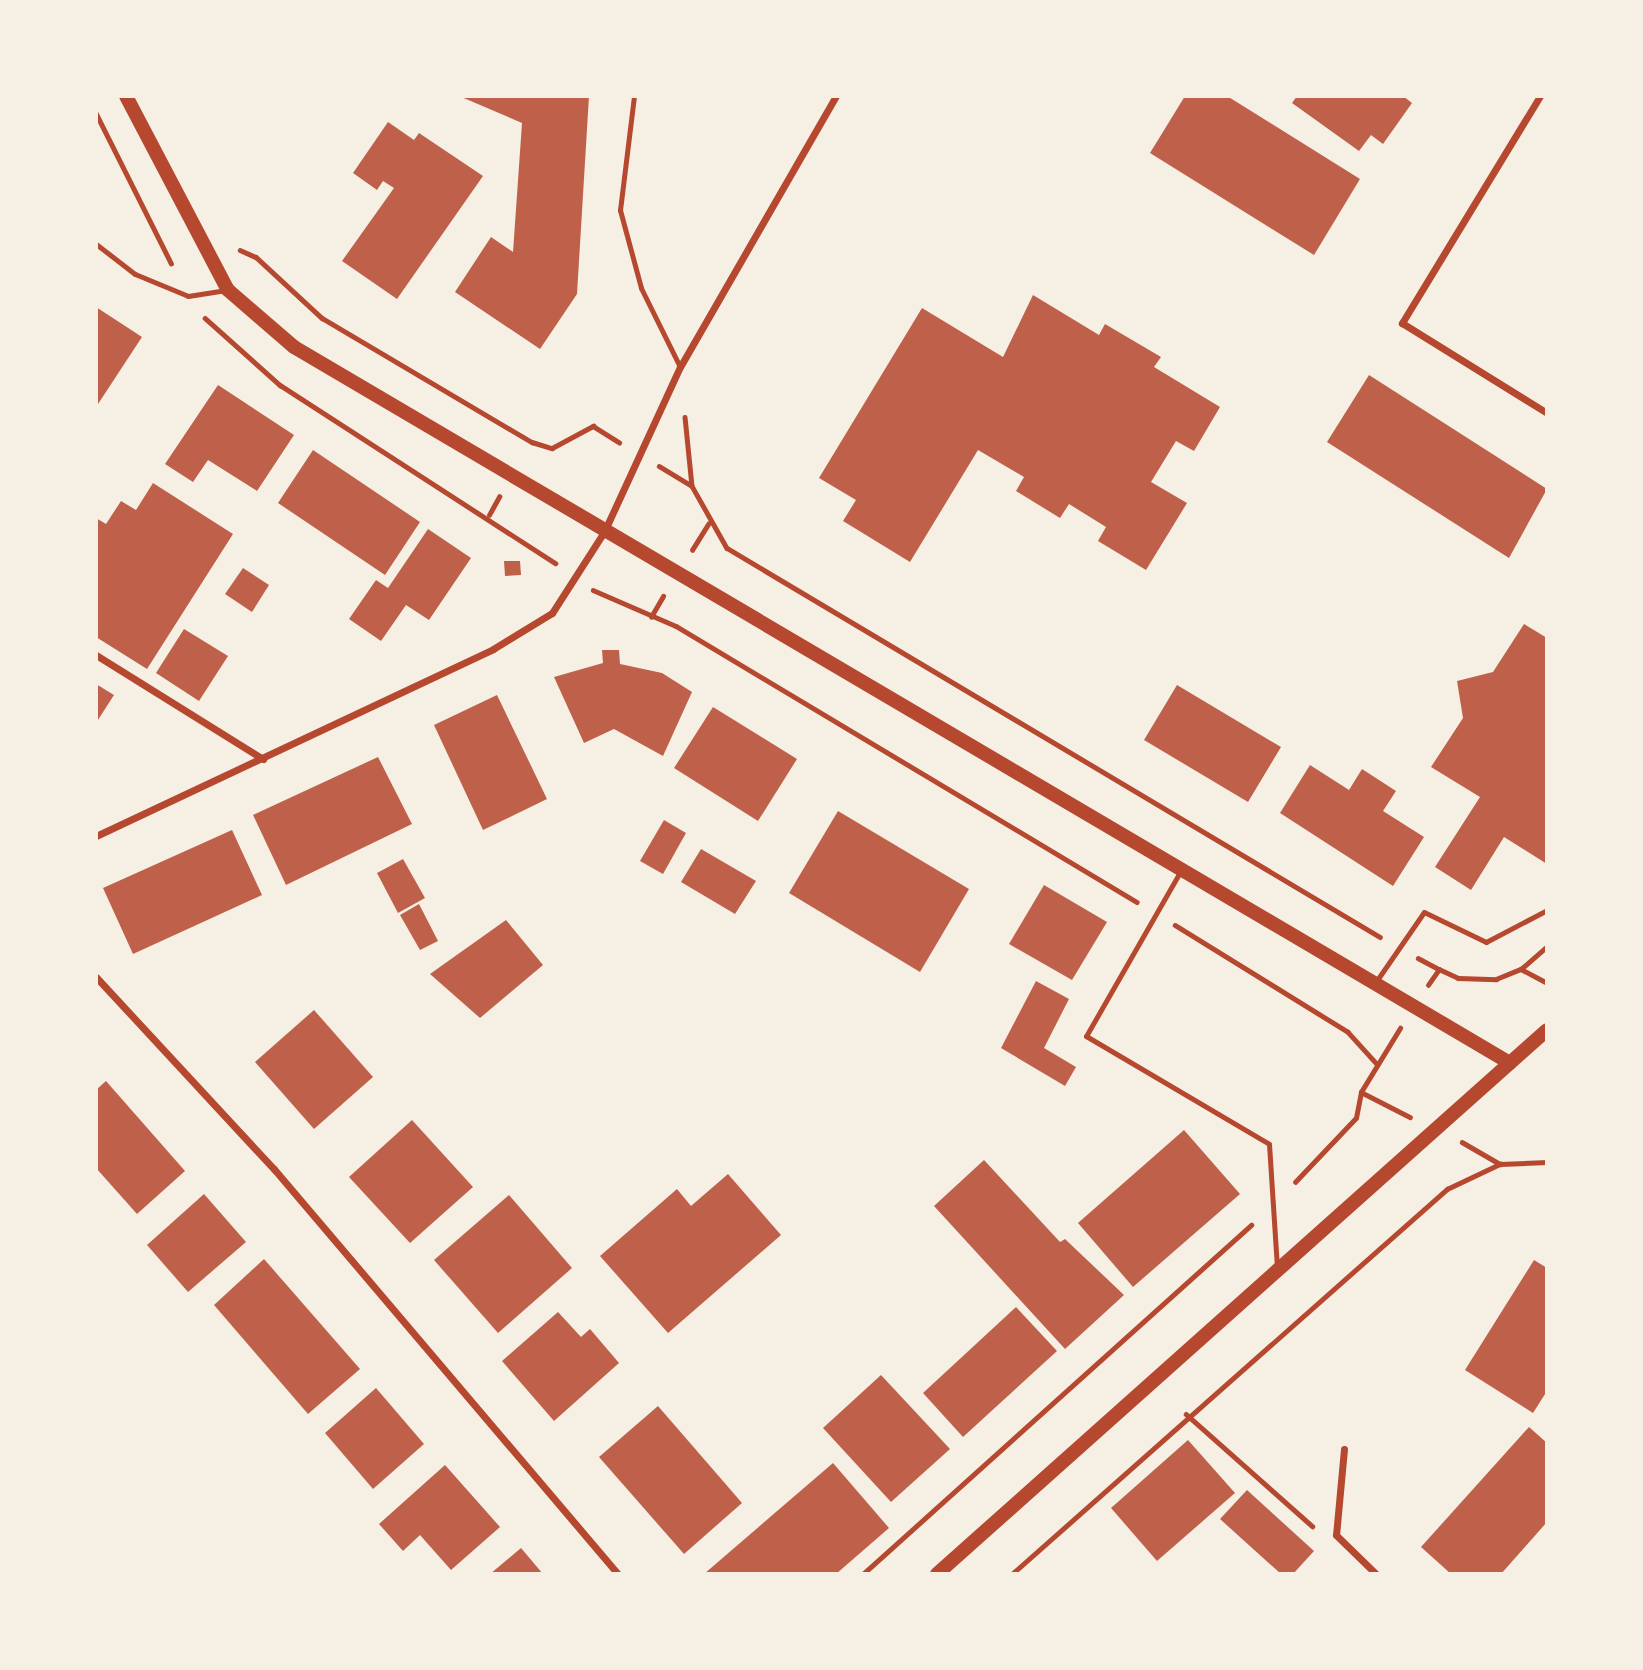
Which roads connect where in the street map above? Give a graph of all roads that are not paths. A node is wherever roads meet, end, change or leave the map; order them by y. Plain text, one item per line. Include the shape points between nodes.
1 (126, 96) edge
2 (634, 96) edge
3 (836, 96) edge
4 (1540, 96) edge
5 (96, 244) edge
6 (228, 290) junction
7 (680, 367) junction
8 (1547, 412) edge
9 (604, 532) junction
10 (96, 655) edge
11 (263, 759) junction
12 (96, 836) edge
13 (1180, 872) junction
14 (1547, 910) edge
15 (96, 977) edge
16 (1373, 985) junction
17 (1547, 1030) edge
18 (1510, 1063) junction
19 (1277, 1269) junction
20 (1345, 1449) dead end
21 (618, 1574) edge
22 (937, 1574) edge
23 (1376, 1574) edge

1 - 6 main road
2 - 7 lane via 620,210 641,288
3 - 7 street
4 - 8 street via 1402,323
5 - 6 lane via 135,274 188,296
6 - 9 main road via 294,347
7 - 9 street
9 - 11 street via 577,580 537,626
9 - 13 main road
10 - 11 street
11 - 12 street
13 - 16 main road
13 - 19 lane via 1086,1036 1269,1144
14 - 16 lane via 1486,942 1424,912
15 - 21 street via 274,1169
16 - 18 main road
17 - 18 main road
18 - 19 main road
19 - 22 main road
20 - 23 street via 1336,1535

